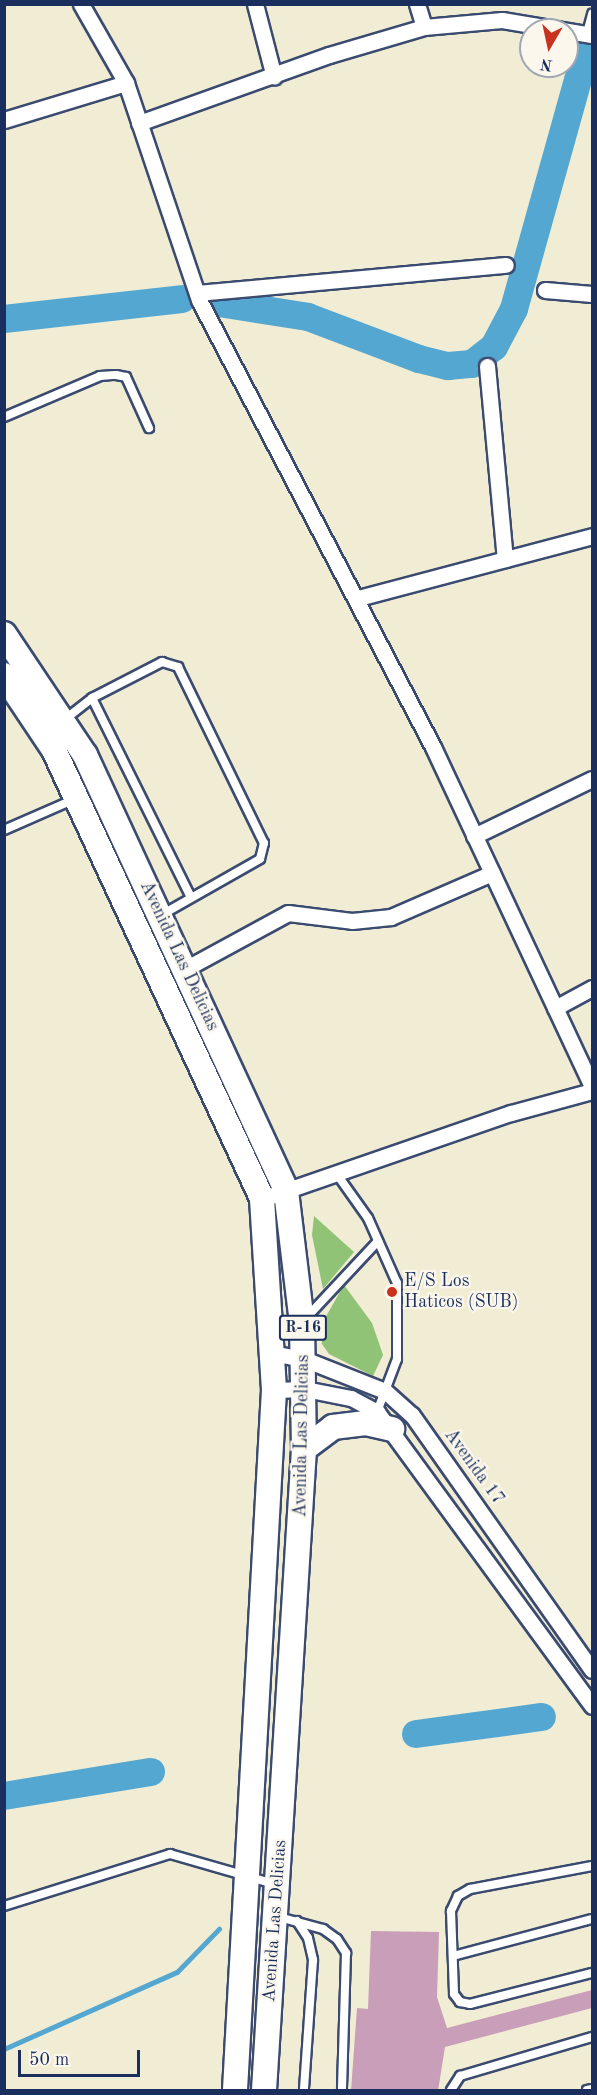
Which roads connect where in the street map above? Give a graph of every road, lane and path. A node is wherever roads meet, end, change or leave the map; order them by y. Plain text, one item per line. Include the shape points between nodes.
1 (81, 4) edge
2 (255, 4) edge
3 (417, 4) edge
4 (592, 14) edge
5 (424, 27) junction
6 (590, 34) edge
7 (274, 77) junction
8 (126, 83) junction
9 (4, 120) edge
10 (139, 123) junction
11 (506, 265) dead end
12 (545, 290) dead end
13 (197, 293) junction
14 (592, 294) edge
15 (487, 366) dead end
16 (4, 417) edge
17 (149, 428) dead end
18 (592, 536) edge
19 (505, 559) junction
20 (358, 598) junction
21 (4, 634) edge
22 (4, 675) edge
23 (92, 698) junction
24 (63, 721) junction
25 (592, 778) edge
26 (76, 799) junction
27 (4, 830) edge
28 (474, 836) junction
29 (492, 873) junction
30 (191, 897) junction
31 (160, 915) junction
32 (185, 969) junction
33 (592, 988) edge
34 (197, 994) junction
35 (172, 1004) junction
36 (555, 1008) junction
37 (592, 1089) edge
38 (336, 1173) junction
39 (286, 1191) junction
40 (262, 1199) junction
41 (378, 1241) junction
42 (302, 1323) junction
43 (272, 1353) junction
44 (304, 1359) junction
45 (305, 1389) junction
46 (274, 1390) junction
47 (385, 1391) junction
48 (384, 1420) junction
49 (304, 1449) junction
50 (592, 1670) edge
51 (592, 1706) edge
52 (592, 1866) edge
53 (248, 1877) junction
54 (278, 1886) junction
55 (4, 1906) edge
56 (286, 1919) junction
57 (592, 1919) edge
58 (453, 1956) junction
59 (592, 1973) edge
60 (592, 2037) edge
61 (592, 2089) edge
62 (235, 2091) edge
63 (264, 2091) edge
64 (304, 2091) edge
65 (342, 2091) edge
66 (451, 2091) edge
67 (587, 2091) edge

1 - 8 street
2 - 7 street
3 - 5 street
4 - 6 lane
5 - 6 street via 502,20
5 - 7 street via 329,55
7 - 10 street
8 - 9 street
8 - 10 street
10 - 13 street
11 - 13 street
12 - 14 street
13 - 20 street
15 - 19 street
16 - 17 lane via 100,376 116,375 126,377
18 - 19 street
19 - 20 street
20 - 28 street
21 - 24 main road, Avenida Las Delicias / R-16
22 - 26 main road, Avenida Las Delicias / R-16 via 54,750
23 - 24 lane
23 - 30 lane
23 - 30 lane via 162,662 178,667 264,843 260,858
24 - 31 main road, Avenida Las Delicias / R-16 via 85,755
25 - 28 street
26 - 27 lane
26 - 35 main road, Avenida Las Delicias / R-16
28 - 29 street
29 - 32 street via 391,917 352,921 288,913
29 - 36 street
30 - 31 lane
31 - 32 main road, Avenida Las Delicias / R-16
32 - 34 main road, Avenida Las Delicias / R-16
33 - 36 street
34 - 35 main road
34 - 39 main road, Avenida Las Delicias / R-16
35 - 40 main road, Avenida Las Delicias / R-16
36 - 37 street
37 - 38 street
38 - 39 street
38 - 41 lane via 368,1218
39 - 40 street
39 - 42 main road, Avenida Las Delicias / R-16
40 - 43 main road, Avenida Las Delicias / R-16
41 - 42 lane
41 - 47 lane via 397,1283 397,1359
42 - 44 main road, Avenida Las Delicias / R-16
43 - 44 street, Avenida 17
43 - 46 main road, Avenida Las Delicias / R-16
44 - 45 main road, Avenida Las Delicias / R-16
44 - 47 street, Avenida 17
45 - 46 street
45 - 48 street via 351,1398
45 - 49 main road, Avenida Las Delicias / R-16
46 - 53 main road, Avenida Las Delicias / R-16
47 - 48 lane
47 - 50 street, Avenida 17 via 412,1415 472,1495
48 - 49 main road via 333,1427
48 - 51 street
49 - 54 main road, Avenida Las Delicias / R-16
52 - 58 lane via 470,1889 458,1896 451,1911
53 - 54 lane
53 - 55 lane via 170,1854
53 - 62 main road, Avenida Las Delicias / R-16
54 - 56 main road, Avenida Las Delicias / R-16
56 - 63 main road, Avenida Las Delicias / R-16
56 - 64 lane via 308,1938 313,1960
56 - 65 lane via 323,1929 337,1939 346,1953
57 - 58 lane
58 - 59 lane via 454,1994 460,2002 470,2004
60 - 66 lane via 460,2076
61 - 67 lane

